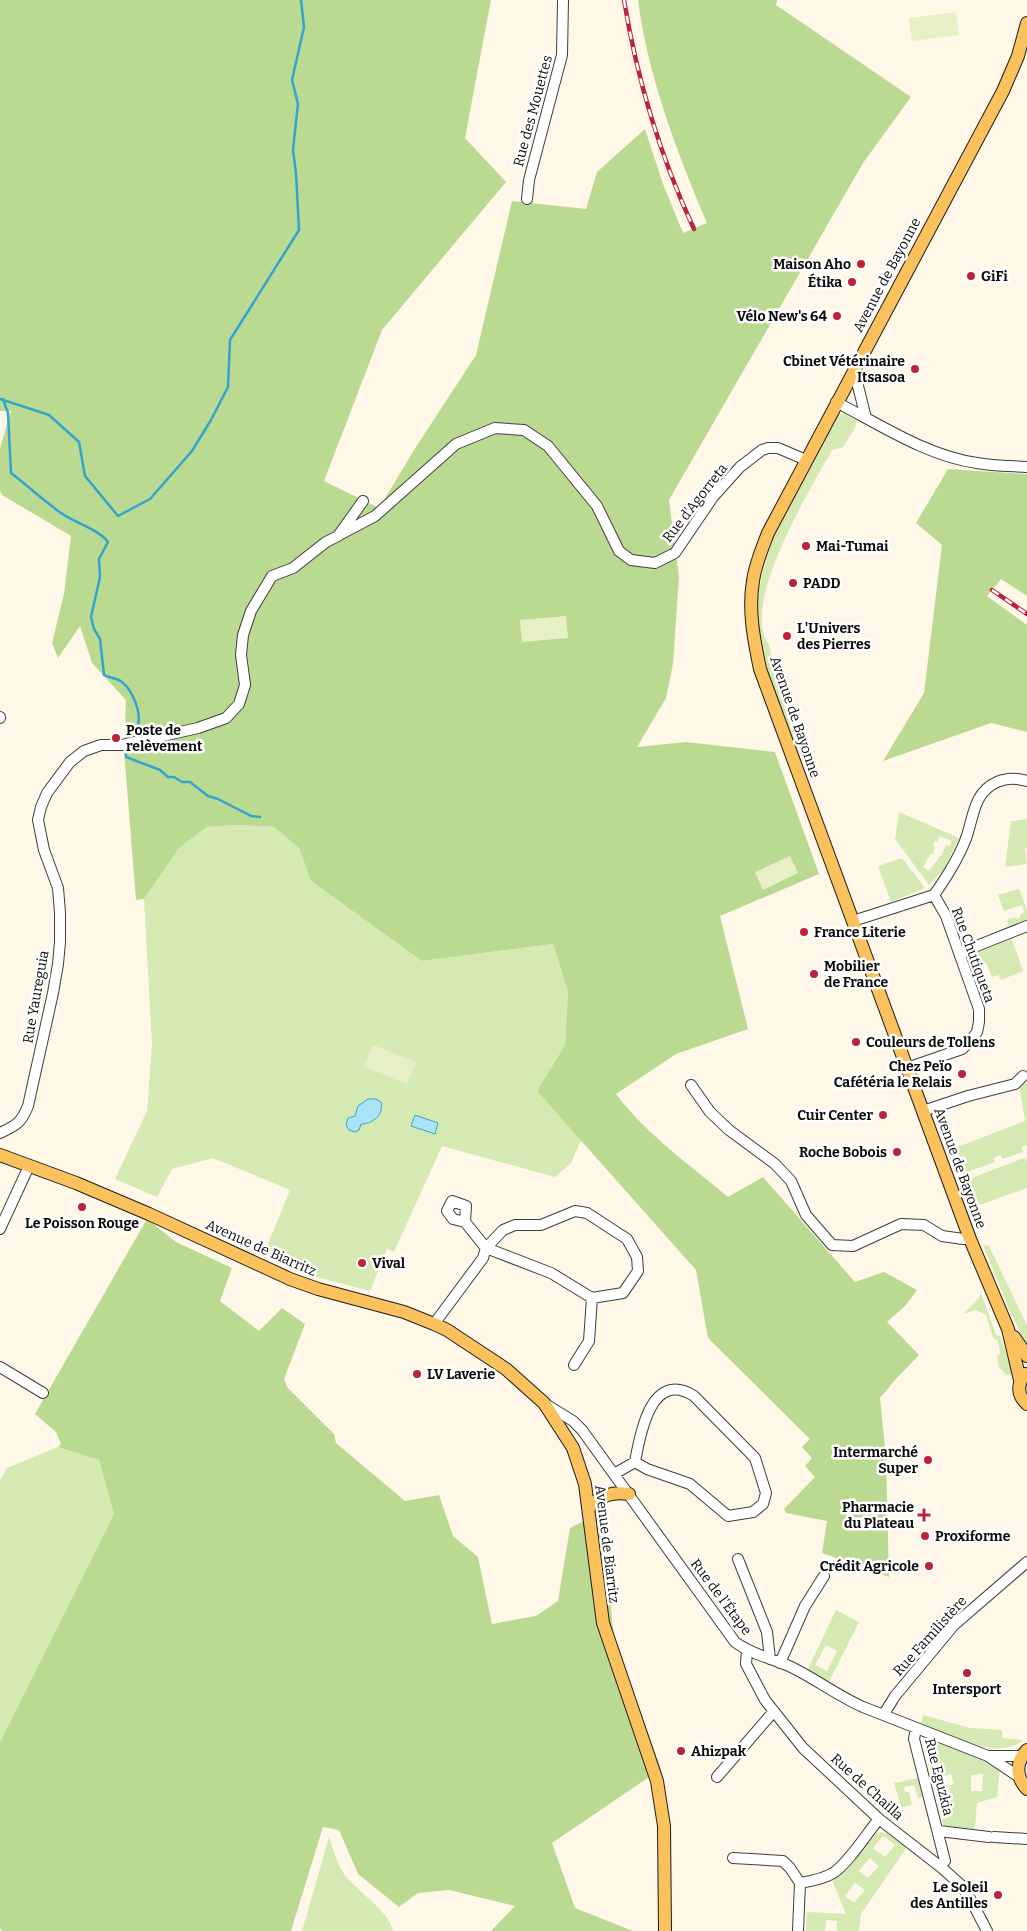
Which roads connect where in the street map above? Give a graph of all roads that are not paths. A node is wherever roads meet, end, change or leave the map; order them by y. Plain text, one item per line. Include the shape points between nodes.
1 (562, 0) edge
2 (1027, 23) edge
3 (527, 199) dead end
4 (854, 370) junction
5 (836, 402) junction
6 (866, 418) junction
7 (806, 460) junction
8 (1027, 467) edge
9 (363, 501) dead end
10 (338, 536) junction
11 (272, 576) joint
12 (1027, 781) edge
13 (934, 895) junction
14 (853, 921) junction
15 (1027, 926) edge
16 (958, 952) junction
17 (907, 1068) junction
18 (1023, 1076) dead end
19 (691, 1085) dead end
20 (923, 1112) junction
21 (0, 1133) edge
22 (0, 1155) edge
23 (28, 1166) junction
24 (465, 1222) dead end
25 (0, 1229) edge
26 (970, 1239) junction
27 (486, 1248) junction
28 (592, 1298) junction
29 (434, 1324) junction
30 (1008, 1329) junction
31 (1027, 1356) edge
32 (574, 1365) dead end
33 (0, 1367) edge
34 (1024, 1376) edge
35 (43, 1393) dead end
36 (544, 1404) junction
37 (1027, 1404) edge
38 (635, 1462) junction
39 (614, 1474) junction
40 (629, 1494) junction
41 (589, 1507) junction
42 (738, 1559) dead end
43 (1027, 1562) edge
44 (824, 1576) dead end
45 (747, 1651) junction
46 (775, 1661) junction
47 (774, 1711) junction
48 (884, 1714) junction
49 (916, 1728) junction
50 (1024, 1753) edge
51 (988, 1756) junction
52 (717, 1777) dead end
53 (1019, 1777) junction
54 (1027, 1788) edge
55 (878, 1819) junction
56 (939, 1832) junction
57 (1027, 1839) edge
58 (733, 1858) dead end
59 (945, 1861) dead end
60 (800, 1883) junction
61 (665, 1931) edge
62 (798, 1931) edge
63 (987, 1931) edge

1 - 3 street, Rue des Mouettes via 562,55 529,180
2 - 4 main road, Avenue de Bayonne via 1018,56 1002,91
4 - 5 main road, Avenue de Bayonne
4 - 6 street
5 - 6 street
5 - 7 main road, Avenue de Bayonne
6 - 8 street via 942,454 977,463
7 - 10 street, Rue d'Agorreta via 778,448 762,450 740,467 713,497 675,553 655,563 631,560 619,551 597,506 548,446 524,430 495,428 456,444 375,516
7 - 14 main road, Avenue de Bayonne via 758,559 752,588 753,630 760,669
9 - 10 street, Rue d'Agorreta
10 - 11 street, Rue d'Agorreta via 293,568
11 - 21 street, Rue Yaureguia via 251,611 243,635 241,655 245,685 239,704 226,718 198,728 122,745 101,745 84,751 70,762 47,793 38,820 44,850 58,888 58,964 28,1106 16,1126
12 - 13 street via 1015,778 988,786 974,807 959,856
13 - 14 street
13 - 16 street, Rue Chutiqueta via 946,916
14 - 17 main road, Avenue de Bayonne
15 - 16 street
16 - 17 street, Rue Chutiqueta via 980,1009 976,1032 962,1048
17 - 20 main road, Avenue de Bayonne
18 - 20 street via 1014,1084
19 - 26 street via 710,1112 786,1175 806,1215 832,1245 853,1246 901,1224 924,1225 942,1236
20 - 26 main road, Avenue de Bayonne
22 - 23 main road, Avenue de Biarritz
23 - 25 street
23 - 29 main road, Avenue de Biarritz via 150,1214 290,1279 404,1312
24 - 27 street
26 - 30 main road, Avenue de Bayonne
27 - 28 street via 551,1273
27 - 28 street via 503,1230 515,1225 541,1225 575,1211 587,1213 627,1239 636,1257 638,1271 623,1293
27 - 29 street via 483,1258
28 - 32 street via 589,1342
29 - 36 main road, Avenue de Biarritz via 506,1369
30 - 31 main road
30 - 34 main road
33 - 35 street
34 - 37 main road via 1019,1393
36 - 39 street, Rue de l'Étape via 578,1426
36 - 41 main road, Avenue de Biarritz via 573,1448
38 - 38 street via 690,1484 728,1516 753,1512 763,1504 766,1493 755,1458 686,1390 670,1390 649,1408
38 - 39 street
39 - 40 street, Rue de l'Étape
40 - 41 main road via 609,1493
40 - 45 street, Rue de l'Étape via 735,1642
41 - 61 main road, Avenue de Biarritz via 603,1623 657,1781 662,1805
42 - 46 street
43 - 48 street, Rue Familistère via 954,1625
44 - 46 street
45 - 46 street, Rue de l'Étape
45 - 47 street, Rue de Chailla via 746,1664
46 - 48 street, Rue de l'Étape via 843,1698
47 - 52 street
47 - 55 street, Rue de Chailla via 803,1748
48 - 49 street, Rue de l'Étape
49 - 51 street, Rue de l'Étape
49 - 56 street, Rue Eguzkia via 914,1739
50 - 51 street
50 - 53 main road via 1019,1762
51 - 53 street
53 - 54 main road
55 - 60 street via 834,1873
55 - 63 street, Rue de Chailla via 962,1886
56 - 57 street, Rue Eguzkia
56 - 59 street, Rue Eguzkia
58 - 60 street via 783,1861
60 - 62 street

